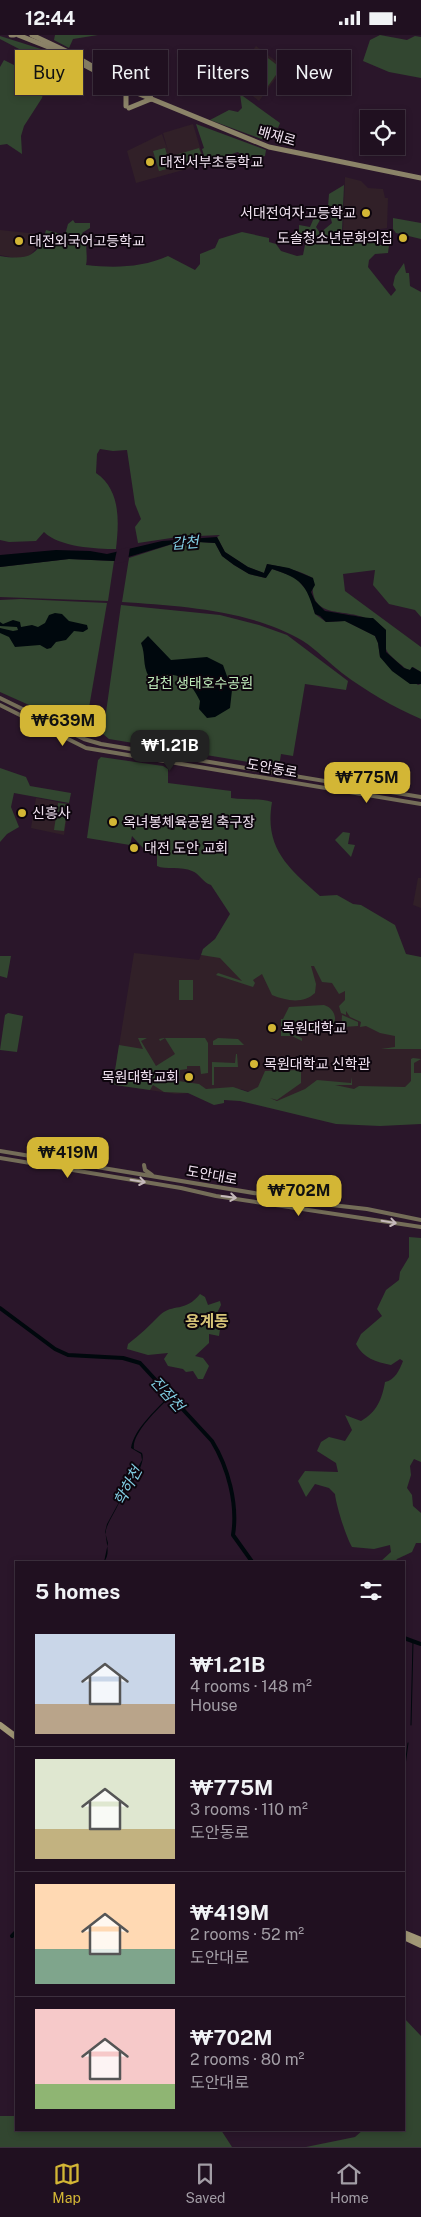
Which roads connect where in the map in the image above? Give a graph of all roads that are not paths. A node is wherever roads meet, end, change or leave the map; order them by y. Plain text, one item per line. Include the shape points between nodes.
1 (18, 35) edge
2 (32, 35) edge
3 (93, 67) edge
4 (93, 69) edge
5 (126, 95) edge
6 (141, 95) edge
7 (150, 95) edge
8 (151, 99) junction
9 (421, 178) edge
10 (0, 698) edge
11 (0, 705) edge
12 (421, 797) edge
13 (421, 804) edge
14 (0, 1151) edge
15 (98, 1151) dead end
16 (0, 1158) edge
17 (73, 1164) junction
18 (130, 1173) junction
19 (156, 1177) junction
20 (421, 1220) edge
21 (421, 1227) edge
22 (0, 1727) edge
23 (15, 1737) edge
24 (405, 1935) edge
25 (421, 1943) edge

1 - 4 main road
2 - 3 main road
5 - 8 main road via 128,107
6 - 8 main road, 배재로
7 - 8 main road
8 - 9 main road, 배재로 via 269,147
10 - 12 main road, 도안동로 via 88,740
11 - 13 main road, 도안동로 via 86,748
14 - 17 main road, 도안대로
15 - 17 main road via 91,1162
16 -> 21 main road, 도안대로 via 216,1196
17 - 18 main road, 도안대로
18 - 19 main road, 도안대로
18 - 19 main road via 140,1171 144,1165 146,1172
19 - 20 main road, 도안대로
22 - 23 highway
24 - 25 highway

